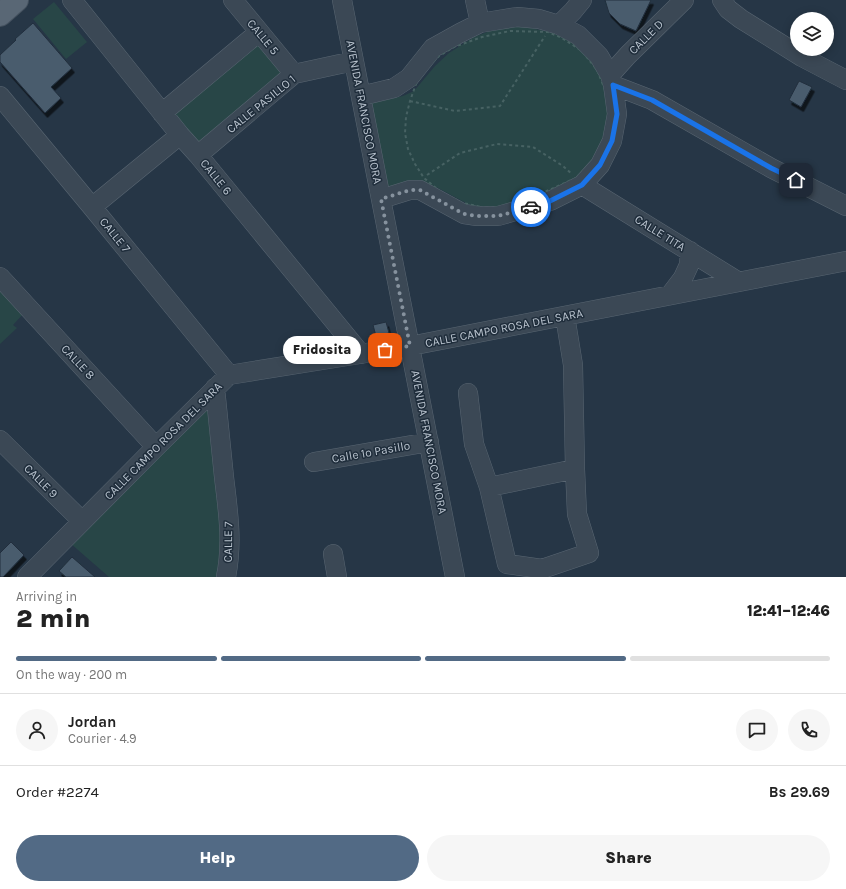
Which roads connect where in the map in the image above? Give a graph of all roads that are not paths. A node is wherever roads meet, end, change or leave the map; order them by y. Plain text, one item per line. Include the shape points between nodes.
1 (16, 0) edge
2 (72, 0) edge
3 (233, 0) edge
4 (342, 0) edge
5 (475, 0) edge
6 (582, 0) edge
7 (684, 0) edge
8 (722, 0) edge
9 (734, 0) edge
10 (0, 15) edge
11 (741, 19) junction
12 (480, 23) junction
13 (553, 29) junction
14 (259, 32) junction
15 (354, 61) junction
16 (294, 74) junction
17 (611, 80) junction
18 (846, 80) edge
19 (0, 96) edge
20 (361, 96) junction
21 (162, 113) junction
22 (180, 135) junction
23 (198, 156) junction
24 (579, 181) junction
25 (381, 199) junction
26 (846, 206) edge
27 (92, 207) junction
28 (690, 251) junction
29 (846, 261) edge
30 (0, 277) edge
31 (739, 282) junction
32 (670, 295) junction
33 (565, 316) junction
34 (410, 346) junction
35 (361, 354) junction
36 (229, 375) junction
37 (215, 388) junction
38 (468, 393) dead end
39 (0, 440) edge
40 (429, 442) junction
41 (156, 447) junction
42 (314, 462) dead end
43 (575, 469) junction
44 (490, 486) junction
45 (82, 521) junction
46 (333, 554) dead end
47 (27, 577) edge
48 (226, 577) edge
49 (337, 577) edge
50 (455, 577) edge

1 - 10 main road
2 - 21 street, CALLE 6
3 - 14 street, CALLE 5
4 - 15 street, AVENIDA FRANCISCO MORA
5 - 12 street
6 - 13 street
7 - 17 street, CALLE D via 628,55
8 - 11 street via 728,9
9 - 11 street
11 - 18 street via 802,57
12 - 13 street via 517,17 539,19
12 - 20 street via 433,48 410,78 394,88
13 - 17 street via 578,35 599,56
14 - 16 street, CALLE 5
14 - 21 street
15 - 16 street, CALLE PASILLO 1
15 - 20 street, AVENIDA FRANCISCO MORA
16 - 23 street, CALLE PASILLO 1
17 - 24 street via 617,114 612,141 600,165
17 - 26 street
19 - 27 street, CALLE 7
20 - 25 street, AVENIDA FRANCISCO MORA
21 - 22 street, CALLE 6
22 - 23 street, CALLE 6
22 - 27 street
23 - 35 street, CALLE 6
24 - 25 street via 550,201 498,216 464,214 420,190 410,190
24 - 28 street, CALLE TITA
25 - 34 street, AVENIDA FRANCISCO MORA
27 - 36 street, CALLE 7
28 - 31 street, CALLE TITA
28 - 32 street via 689,265
29 - 31 street, CALLE CAMPO ROSA DEL SARA
30 - 41 street, CALLE 8
31 - 32 street, CALLE CAMPO ROSA DEL SARA
32 - 33 street, CALLE CAMPO ROSA DEL SARA
33 - 34 street, CALLE CAMPO ROSA DEL SARA
33 - 43 street via 573,365
34 - 35 street, CALLE CAMPO ROSA DEL SARA
34 - 40 street, AVENIDA FRANCISCO MORA
35 - 36 street, CALLE CAMPO ROSA DEL SARA
36 - 37 street, CALLE CAMPO ROSA DEL SARA
37 - 41 street, CALLE CAMPO ROSA DEL SARA
37 - 48 street, CALLE 7 via 229,518 229,561
38 - 44 street via 474,444
39 - 45 street, CALLE 9
40 - 42 street, Calle 1º Pasillo
40 - 50 street, AVENIDA FRANCISCO MORA
41 - 45 street, CALLE CAMPO ROSA DEL SARA
43 - 44 street
43 - 44 street via 577,514 589,553 542,569 506,564
45 - 47 street, CALLE CAMPO ROSA DEL SARA
46 - 49 street

